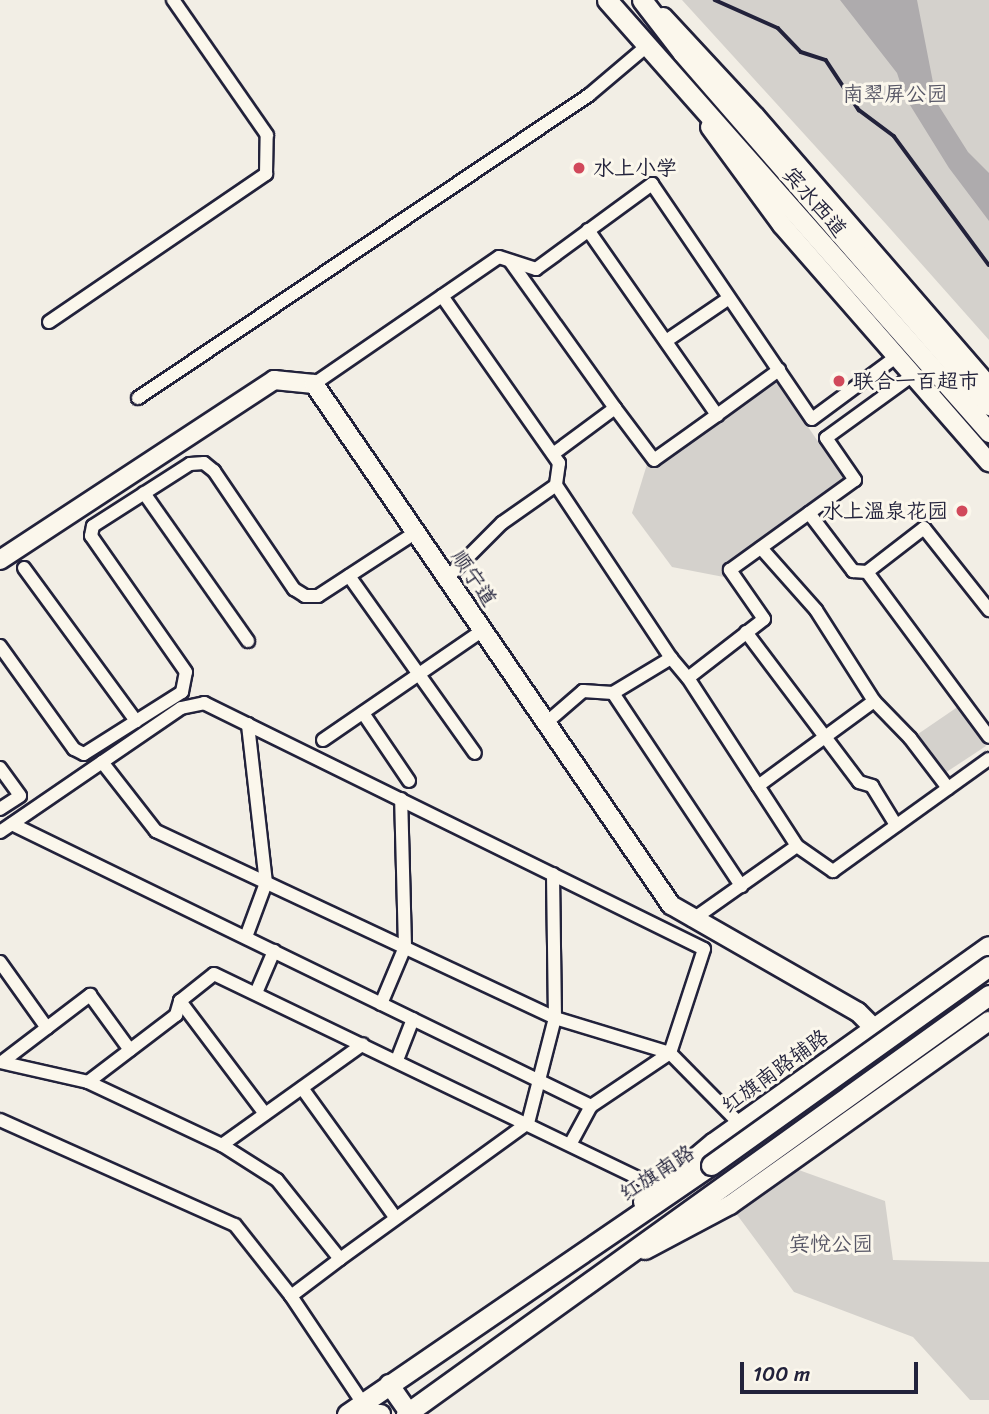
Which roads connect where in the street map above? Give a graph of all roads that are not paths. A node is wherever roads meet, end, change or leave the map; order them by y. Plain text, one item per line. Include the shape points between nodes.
1 (173, 0) edge
2 (607, 0) edge
3 (644, 0) edge
4 (647, 46) junction
5 (692, 101) junction
6 (588, 230) junction
7 (510, 261) junction
8 (442, 296) junction
9 (729, 298) junction
10 (49, 322) dead end
11 (666, 341) junction
12 (897, 356) junction
13 (779, 370) junction
14 (913, 375) junction
15 (314, 384) junction
16 (989, 387) edge
17 (138, 398) dead end
18 (989, 405) edge
19 (615, 408) junction
20 (717, 415) junction
21 (812, 419) junction
22 (989, 432) edge
23 (826, 438) junction
24 (553, 454) junction
25 (989, 462) edge
26 (556, 485) junction
27 (144, 493) junction
28 (808, 513) junction
29 (416, 532) junction
30 (761, 548) junction
31 (0, 560) edge
32 (24, 568) dead end
33 (867, 572) junction
34 (349, 576) junction
35 (447, 578) junction
36 (989, 610) edge
37 (483, 630) junction
38 (746, 632) junction
39 (248, 641) dead end
40 (0, 646) edge
41 (671, 658) junction
42 (419, 674) junction
43 (688, 678) junction
44 (613, 692) junction
45 (874, 701) junction
46 (363, 713) junction
47 (136, 721) junction
48 (546, 723) junction
49 (248, 724) junction
50 (825, 737) junction
51 (989, 737) edge
52 (323, 740) dead end
53 (475, 753) dead end
54 (989, 759) edge
55 (102, 762) junction
56 (0, 768) edge
57 (410, 781) dead end
58 (758, 786) junction
59 (948, 788) junction
60 (401, 799) junction
61 (0, 810) edge
62 (12, 824) junction
63 (896, 825) junction
64 (0, 832) edge
65 (797, 846) junction
66 (553, 874) junction
67 (266, 883) junction
68 (741, 886) junction
69 (692, 920) junction
70 (246, 937) junction
71 (989, 946) edge
72 (405, 947) junction
73 (274, 951) junction
74 (0, 962) edge
75 (989, 966) edge
76 (256, 993) junction
77 (989, 995) edge
78 (180, 1001) junction
79 (381, 1004) junction
80 (555, 1018) junction
81 (413, 1019) junction
82 (989, 1021) edge
83 (47, 1028) junction
84 (874, 1028) junction
85 (363, 1044) junction
86 (130, 1050) junction
87 (670, 1053) junction
88 (397, 1060) junction
89 (1, 1062) edge
90 (537, 1080) junction
91 (88, 1082) junction
92 (302, 1088) junction
93 (591, 1106) junction
94 (265, 1114) junction
95 (0, 1120) edge
96 (528, 1122) junction
97 (740, 1124) junction
98 (570, 1143) junction
99 (222, 1145) junction
100 (660, 1189) junction
101 (395, 1217) junction
102 (594, 1241) junction
103 (340, 1259) junction
104 (611, 1268) junction
105 (291, 1296) junction
106 (386, 1386) junction
107 (363, 1412) edge
108 (381, 1414) edge
109 (406, 1414) edge

1 - 10 street via 267,135 266,174
2 - 4 main road, 宾水西道
3 - 16 street via 755,116
3 - 18 main road, 宾水西道 via 716,91
4 - 5 main road, 宾水西道
4 - 17 street via 589,95
5 - 12 street via 782,225
5 - 22 main road, 宾水西道
6 - 7 street via 536,268
6 - 9 street via 652,184
6 - 11 street
7 - 8 street via 499,257
7 - 19 street
8 - 15 street
8 - 24 street
9 - 11 street
9 - 13 street
11 - 20 street
12 - 14 street
12 - 21 street
13 - 20 street
13 - 21 street
14 - 23 street
14 - 25 street
15 - 29 street, 顺宁道
15 - 31 street via 274,380
19 - 20 street via 654,460
19 - 24 street
21 - 23 street
23 - 28 street via 855,480
24 - 26 street via 559,463
26 - 35 street via 502,523
26 - 41 street
27 - 34 street via 190,464 204,463 294,589 305,596 318,596
27 - 39 street
27 - 47 street via 93,526 91,536 186,672 182,692
28 - 30 street
28 - 33 street via 853,571
29 - 34 street
29 - 35 street, 顺宁道
30 - 38 street via 730,570 764,618
30 - 45 street via 817,610
32 - 47 street
33 - 36 street via 924,528
33 - 51 street
34 - 42 street
35 - 37 street, 顺宁道
37 - 42 street
37 - 48 street, 顺宁道
38 - 43 street
38 - 50 street
40 - 47 street via 74,749 84,754
41 - 43 street
41 - 44 street
42 - 46 street
42 - 53 street
43 - 58 street
44 - 48 street via 583,691
44 - 68 street
45 - 50 street
45 - 59 street
46 - 52 street
46 - 57 street
48 - 69 street, 顺宁道 via 671,905
49 - 55 street via 204,703 181,708
49 - 60 street
49 - 67 street
50 - 58 street
50 - 63 street via 859,782 872,786
54 - 59 street
55 - 62 street
55 - 67 street via 156,831
56 - 61 street via 20,796
58 - 65 street
59 - 63 street
60 - 66 street
60 - 72 street
62 - 64 street
62 - 70 street
63 - 65 street via 833,871
65 - 68 street
66 - 80 street
66 - 87 street via 704,949
67 - 70 street
67 - 72 street
68 - 69 street
69 - 84 street, 顺宁道 via 858,1012
70 - 73 street
71 - 84 street, 红旗南路辅路
72 - 79 street
72 - 80 street
73 - 76 street
73 - 79 street
74 - 83 street
75 - 102 main road, 红旗南路, bridge via 711,1165
76 - 78 street via 215,974
76 - 85 street
77 - 104 main road
78 - 86 street via 176,1015
78 - 94 street
79 - 81 street
80 - 87 street
80 - 90 street
81 - 88 street
81 - 90 street
82 - 104 street via 730,1205
83 - 86 street via 90,995
83 - 89 street
84 - 97 street, 红旗南路辅路
85 - 88 street
85 - 92 street
86 - 91 street
87 - 93 street
87 - 97 street
88 - 96 street
89 - 91 street
90 - 93 street
90 - 96 street
91 - 99 street
92 - 94 street
92 - 101 street
93 - 98 street
94 - 99 street
95 - 105 street via 235,1225
96 - 98 street
96 - 101 street
97 - 100 street, 红旗南路辅路
98 - 100 street
99 - 103 street via 277,1180
100 - 102 street, 红旗南路辅路
101 - 103 street
102 - 106 main road, 红旗南路
103 - 105 street
104 - 109 main road
105 - 107 street
106 - 107 main road, 红旗南路
106 - 109 street
107 - 108 street

